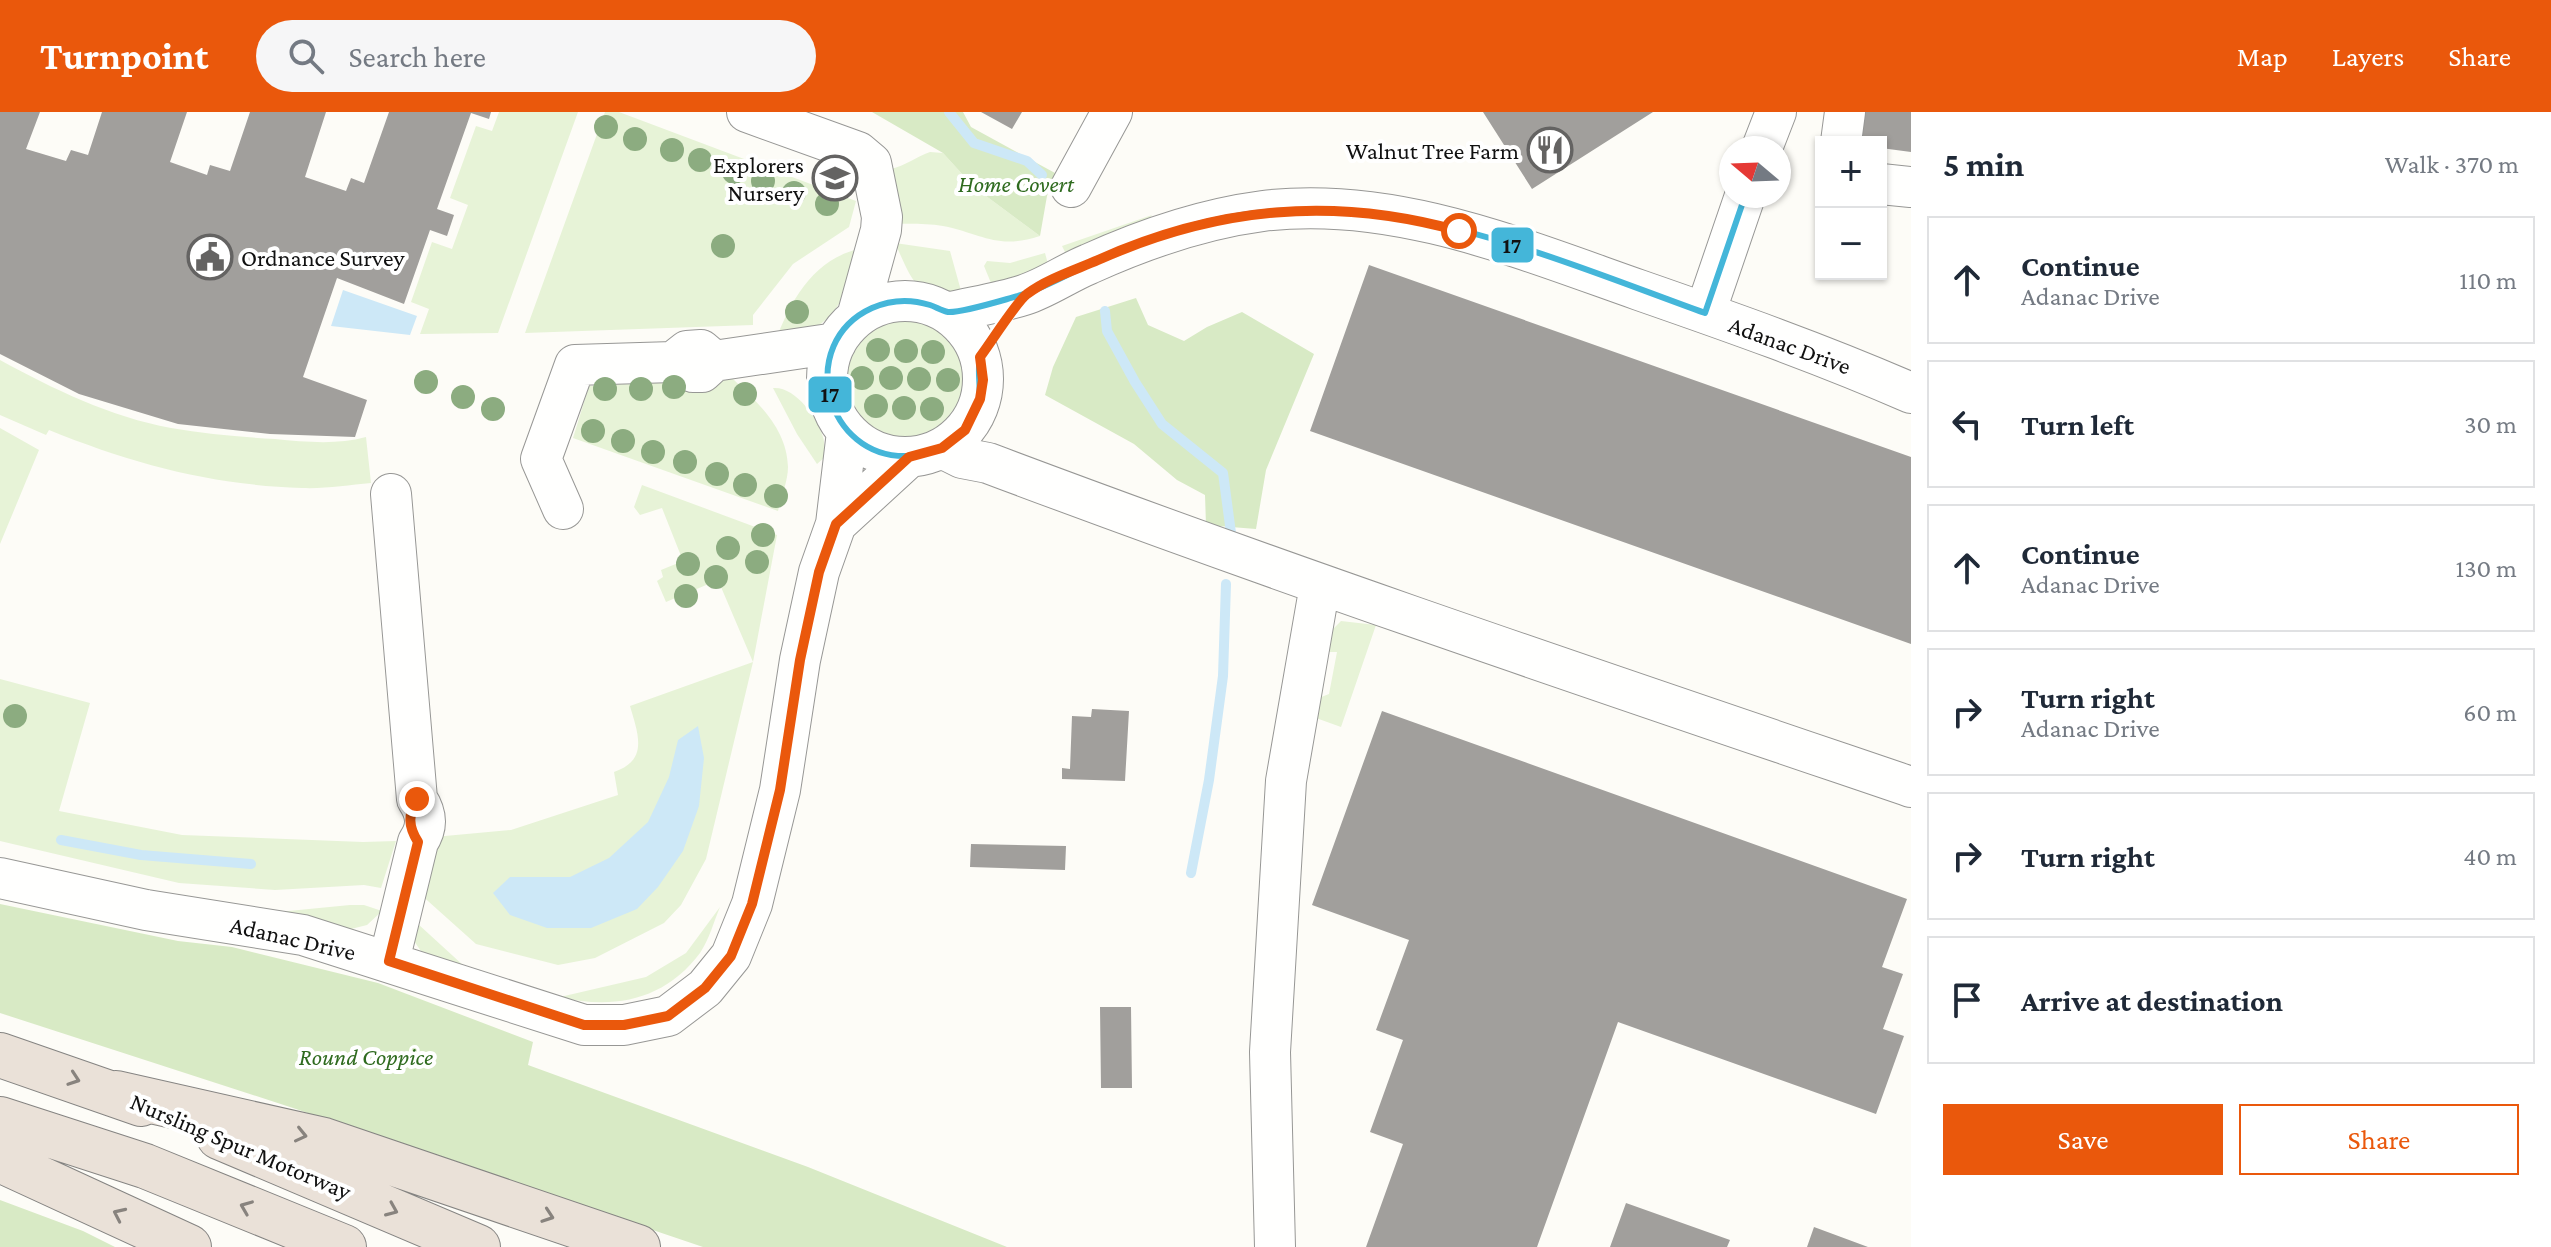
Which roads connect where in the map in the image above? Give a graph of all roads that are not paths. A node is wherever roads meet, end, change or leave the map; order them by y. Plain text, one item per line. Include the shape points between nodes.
1 (747, 112) edge
2 (1112, 112) edge
3 (1776, 112) edge
4 (1845, 112) edge
5 (1767, 136) edge
6 (1842, 136) edge
7 (1887, 185) edge
8 (1071, 187) dead end
9 (1911, 187) edge
10 (1741, 208) edge
11 (881, 230) junction
12 (1025, 295) junction
13 (930, 307) junction
14 (1705, 313) junction
15 (846, 330) junction
16 (766, 355) junction
17 (980, 357) junction
18 (1911, 393) edge
19 (828, 395) junction
20 (980, 399) junction
21 (847, 432) junction
22 (926, 453) junction
23 (1039, 482) junction
24 (391, 494) dead end
25 (563, 509) dead end
26 (836, 524) junction
27 (1320, 585) junction
28 (1911, 787) edge
29 (0, 878) edge
30 (389, 961) junction
31 (0, 1055) edge
32 (116, 1093) junction
33 (0, 1119) edge
34 (0, 1160) edge
35 (189, 1247) edge
36 (344, 1247) edge
37 (478, 1247) edge
38 (638, 1247) edge
39 (1275, 1247) edge

1 - 11 street via 837,143 871,163
2 - 8 street
3 - 5 street
4 - 6 street
7 - 9 street
10 - 14 street
11 - 13 street
11 - 15 street
12 - 13 street, Adanac Drive
12 - 14 street, Adanac Drive via 1133,244 1196,224 1264,211 1354,211 1398,216 1500,243
12 - 17 street, Adanac Drive
13 - 15 street via 883,304
13 - 17 street via 966,330
14 - 18 street, Adanac Drive
15 - 16 street
15 - 19 street via 827,368
16 - 19 street
16 - 25 street via 714,361 702,372 687,372 673,362 575,365 541,459
17 - 20 street
19 - 21 street
20 - 22 street via 965,430
20 - 23 street via 1010,455
21 - 22 street via 878,453
21 - 26 street, Adanac Drive
22 - 23 street via 988,463
22 - 26 street, Adanac Drive
23 - 27 street
24 - 30 street via 417,799 409,813 418,842
26 - 30 street, Adanac Drive via 819,572 780,790 752,904 731,956 705,988 668,1016 624,1025 584,1025
27 - 28 street
27 - 39 street via 1286,781 1270,1052
29 - 30 street, Adanac Drive via 146,910 303,935
31 -> 32 highway, Nursling Spur Motorway
32 -> 37 highway, Nursling Spur Motorway
32 -> 38 highway via 324,1140
36 -> 33 highway via 145,1166
35 -> 34 highway

